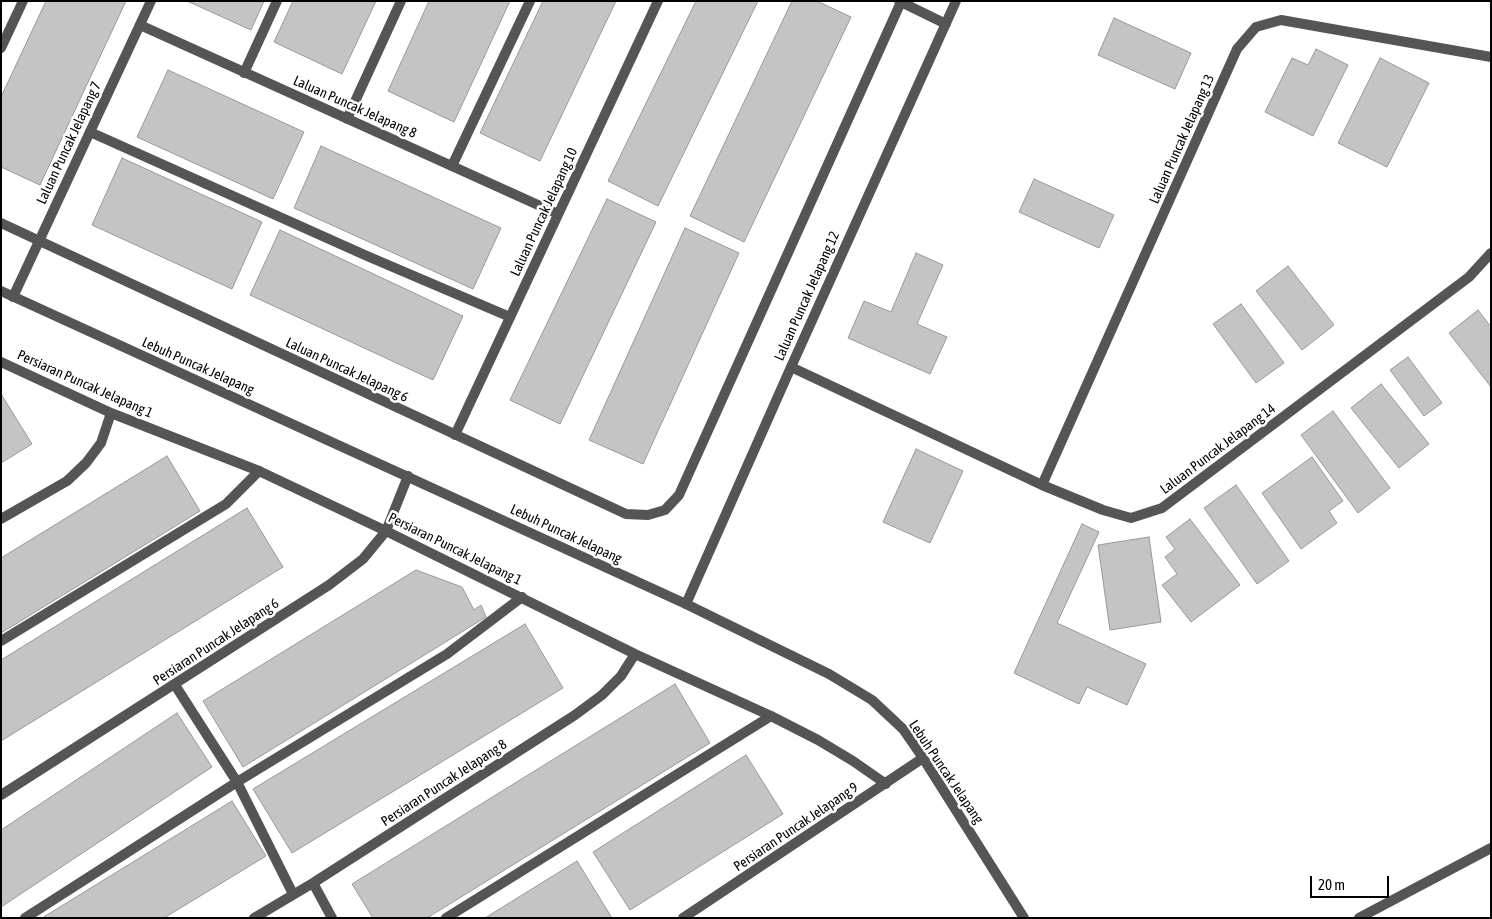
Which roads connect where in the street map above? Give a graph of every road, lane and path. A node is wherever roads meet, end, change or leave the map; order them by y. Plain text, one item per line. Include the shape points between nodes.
1 (23, 1) edge
2 (151, 1) edge
3 (278, 1) edge
4 (401, 1) edge
5 (530, 1) edge
6 (658, 1) edge
7 (956, 1) edge
8 (900, 2) edge
9 (946, 24) junction
10 (140, 25) junction
11 (1, 48) edge
12 (1491, 57) edge
13 (244, 72) junction
14 (347, 119) junction
15 (90, 132) junction
16 (452, 166) junction
17 (558, 214) junction
18 (1, 223) edge
19 (39, 241) junction
20 (1491, 253) edge
21 (1, 291) edge
22 (13, 297) junction
23 (510, 317) junction
24 (1, 363) edge
25 (791, 367) junction
26 (111, 413) junction
27 (455, 435) junction
28 (259, 471) junction
29 (408, 476) junction
30 (1042, 485) junction
31 (1, 519) edge
32 (386, 531) junction
33 (522, 597) junction
34 (686, 604) junction
35 (1, 642) edge
36 (635, 654) junction
37 (175, 685) junction
38 (771, 716) junction
39 (924, 758) junction
40 (237, 782) junction
41 (886, 784) junction
42 (1, 795) edge
43 (1491, 848) edge
44 (313, 883) junction
45 (293, 894) junction
46 (25, 918) edge
47 (254, 918) edge
48 (332, 918) edge
49 (446, 918) edge
50 (683, 918) edge
51 (1024, 918) edge
52 (1359, 918) edge

1 - 11 street
2 - 10 street, Laluan Puncak Jelapang 7
3 - 13 street
4 - 14 street
5 - 16 street
6 - 17 street, Laluan Puncak Jelapang 10
7 - 9 street, Laluan Puncak Jelapang 12
8 - 9 street
8 - 27 street, Laluan Puncak Jelapang 6 via 679,495 665,510 648,516 626,514
9 - 25 street, Laluan Puncak Jelapang 12
10 - 13 street, Laluan Puncak Jelapang 8
10 - 15 street, Laluan Puncak Jelapang 7
12 - 30 street, Laluan Puncak Jelapang 13 via 1282,20 1256,27 1237,50
13 - 14 street, Laluan Puncak Jelapang 8
14 - 16 street, Laluan Puncak Jelapang 8
15 - 19 street, Laluan Puncak Jelapang 7
15 - 23 street
16 - 17 street, Laluan Puncak Jelapang 8
17 - 23 street, Laluan Puncak Jelapang 10
18 - 19 street, Laluan Puncak Jelapang 6
19 - 22 street, Laluan Puncak Jelapang 7
19 - 27 street, Laluan Puncak Jelapang 6
20 - 30 street, Laluan Puncak Jelapang 14 via 1469,277 1162,508 1131,518
21 - 22 street, Lebuh Puncak Jelapang
22 - 29 street, Lebuh Puncak Jelapang
23 - 27 street, Laluan Puncak Jelapang 10
24 - 26 street, Persiaran Puncak Jelapang 1
25 - 30 street, Laluan Puncak Jelapang 14
25 - 34 street, Laluan Puncak Jelapang 12
26 - 28 street, Persiaran Puncak Jelapang 1
26 - 31 street via 100,443 86,463 67,481
28 - 32 street, Persiaran Puncak Jelapang 1
28 - 35 street via 226,504
29 - 32 street, Persiaran Puncak Jelapang 6
29 - 34 street, Lebuh Puncak Jelapang
32 - 33 street, Persiaran Puncak Jelapang 1
32 - 37 street, Persiaran Puncak Jelapang 6 via 363,559 329,585
33 - 36 street, Persiaran Puncak Jelapang 1
33 - 40 street via 447,654
34 - 39 street, Lebuh Puncak Jelapang via 829,674 872,700 903,729
36 - 38 street, Persiaran Puncak Jelapang 1
36 - 44 street, Persiaran Puncak Jelapang 8 via 621,676 575,715
37 - 40 street
37 - 42 street, Persiaran Puncak Jelapang 6
38 - 41 street, Persiaran Puncak Jelapang 1 via 818,740
38 - 49 street
39 - 41 street, Persiaran Puncak Jelapang 9
39 - 51 street, Lebuh Puncak Jelapang
40 - 45 street
40 - 46 street
41 - 50 street, Persiaran Puncak Jelapang 9
43 - 52 street
44 - 45 street, Persiaran Puncak Jelapang 8
44 - 48 street
45 - 47 street, Persiaran Puncak Jelapang 8

